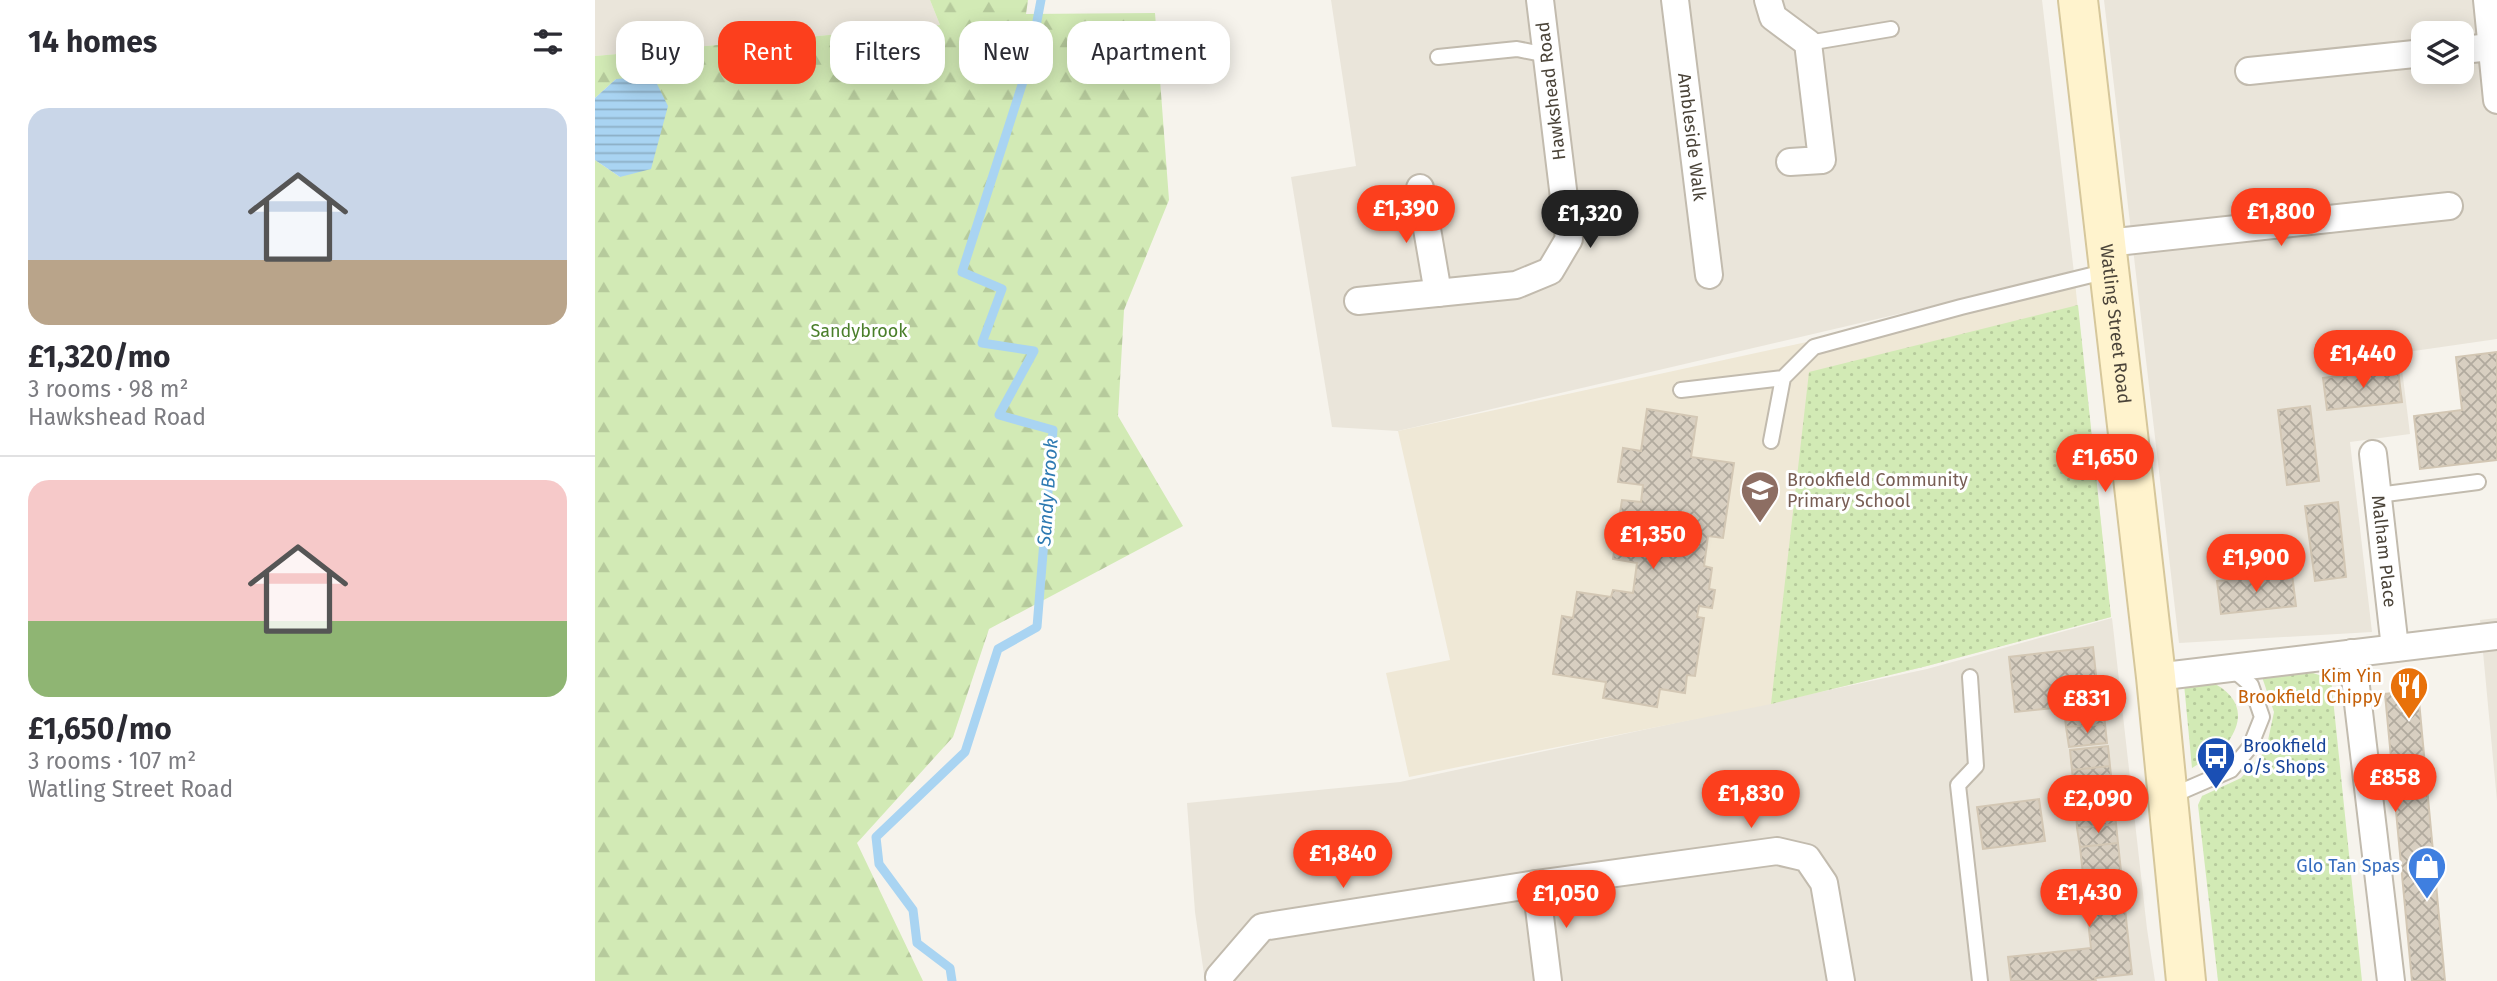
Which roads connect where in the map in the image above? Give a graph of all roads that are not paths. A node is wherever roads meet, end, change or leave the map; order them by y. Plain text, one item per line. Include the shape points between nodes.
1 (1540, 0) edge
2 (1675, 0) edge
3 (1768, 0) edge
4 (2078, 0) edge
5 (2487, 0) edge
6 (1891, 29) dead end
7 (1808, 43) junction
8 (2491, 47) junction
9 (2474, 49) edge
10 (1547, 55) junction
11 (2411, 55) edge
12 (1438, 57) dead end
13 (2249, 71) dead end
14 (2497, 100) edge
15 (1790, 162) dead end
16 (1420, 188) dead end
17 (2449, 206) dead end
18 (2108, 257) junction
19 (1709, 275) dead end
20 (1438, 293) junction
21 (1358, 301) dead end
22 (1783, 378) junction
23 (1681, 390) dead end
24 (1771, 441) dead end
25 (2373, 454) dead end
26 (2478, 482) dead end
27 (2378, 495) junction
28 (2497, 636) edge
29 (2395, 648) junction
30 (2352, 653) junction
31 (2230, 667) junction
32 (1970, 677) dead end
33 (2156, 677) junction
34 (2167, 798) junction
35 (1537, 884) junction
36 (1220, 981) edge
37 (1548, 981) edge
38 (1841, 981) edge
39 (1980, 981) edge
40 (2186, 981) edge
41 (2391, 981) edge

1 - 10 street, Hawkshead Road
2 - 19 street, Ambleside Walk
3 - 7 street via 1773,17
4 - 18 street, Watling Street Road
5 - 8 street
6 - 7 lane
7 - 15 street via 1822,160
8 - 9 street
8 - 14 street
10 - 12 lane via 1517,49
10 - 20 street, Hawkshead Road via 1569,239 1550,271 1516,285
11 - 13 street
16 - 20 street
17 - 18 street
18 - 22 lane via 1961,307 1814,347
18 - 33 street, Watling Street Road
20 - 21 street, Hawkshead Road
22 - 23 lane
22 - 24 lane
25 - 27 street, Malham Place
26 - 27 lane
27 - 29 street, Malham Place
28 - 29 street
29 - 30 street
30 - 31 street
30 - 41 street
31 - 33 street
31 - 34 lane via 2251,685 2262,717 2250,747 2231,770
32 - 39 lane via 1976,765 1958,785
33 - 34 street, Watling Street Road
34 - 40 street, Watling Street Road
35 - 36 street via 1262,927
35 - 37 street
35 - 38 street via 1777,851 1807,858 1824,883

